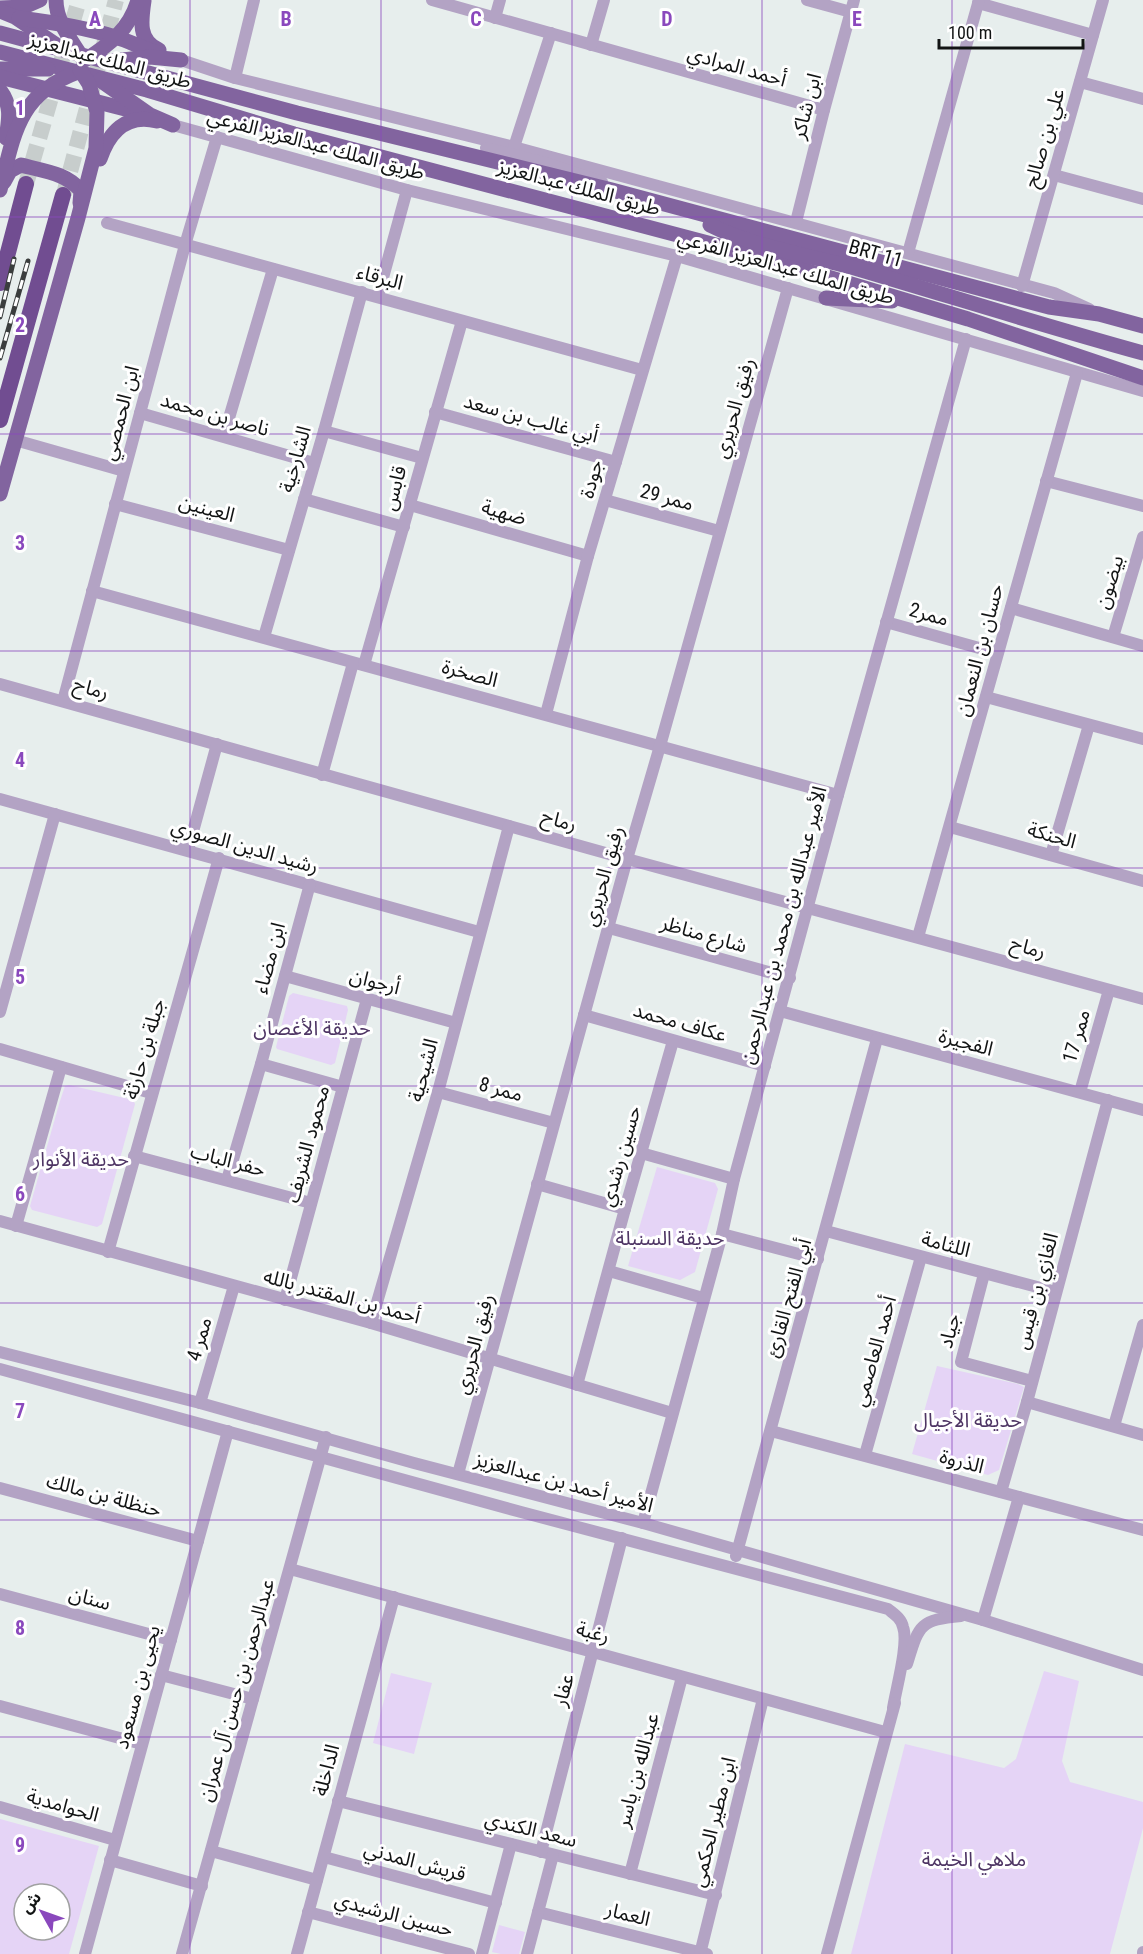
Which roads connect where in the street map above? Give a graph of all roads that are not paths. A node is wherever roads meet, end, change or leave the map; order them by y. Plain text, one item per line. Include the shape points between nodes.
1 (39, 0) edge
2 (56, 0) edge
3 (138, 0) edge
4 (144, 0) edge
5 (254, 0) edge
6 (432, 0) edge
7 (500, 0) edge
8 (604, 0) edge
9 (807, 0) edge
10 (1103, 0) edge
11 (979, 1) edge
12 (853, 6) edge
13 (0, 10) edge
14 (15, 17) junction
15 (495, 18) junction
16 (0, 22) edge
17 (61, 24) junction
18 (0, 33) edge
19 (550, 33) junction
20 (1093, 35) junction
21 (115, 37) junction
22 (591, 45) junction
23 (0, 52) edge
24 (181, 60) junction
25 (83, 66) junction
26 (0, 67) edge
27 (0, 78) edge
28 (235, 78) junction
29 (1080, 82) junction
30 (45, 89) junction
31 (0, 90) edge
32 (1143, 99) edge
33 (94, 101) junction
34 (824, 110) junction
35 (150, 116) junction
36 (173, 125) junction
37 (462, 135) junction
38 (217, 137) junction
39 (514, 147) junction
40 (0, 171) edge
41 (1054, 175) junction
42 (26, 184) tunnel mouth
43 (0, 190) edge
44 (407, 190) junction
45 (612, 190) junction
46 (63, 195) tunnel mouth
47 (0, 196) edge
48 (1143, 199) edge
49 (678, 209) junction
50 (78, 218) junction
51 (796, 222) junction
52 (107, 223) dead end
53 (185, 244) junction
54 (908, 253) junction
55 (677, 256) junction
56 (273, 269) junction
57 (0, 283) edge
58 (1022, 286) junction
59 (788, 288) junction
60 (362, 292) junction
61 (378, 296) junction
62 (826, 298) junction
63 (910, 301) junction
64 (1098, 314) junction
65 (968, 319) junction
66 (462, 321) junction
67 (1143, 326) edge
68 (1064, 331) junction
69 (966, 339) junction
70 (1143, 353) edge
71 (642, 370) junction
72 (1077, 373) junction
73 (1143, 378) edge
74 (1143, 391) edge
75 (435, 412) junction
76 (140, 413) junction
77 (0, 420) edge
78 (324, 431) junction
79 (224, 435) junction
80 (14, 443) junction
81 (422, 458) junction
82 (616, 462) junction
83 (314, 463) junction
84 (124, 471) junction
85 (0, 481) edge
86 (1046, 481) junction
87 (0, 494) edge
88 (304, 499) junction
89 (606, 500) junction
90 (115, 504) junction
91 (410, 505) junction
92 (1143, 506) edge
93 (404, 527) junction
94 (720, 531) junction
95 (1143, 537) edge
96 (289, 550) junction
97 (588, 556) junction
98 (93, 591) junction
99 (1011, 608) junction
100 (886, 622) junction
101 (264, 637) junction
102 (1113, 637) junction
103 (1143, 646) edge
104 (997, 653) junction
105 (358, 664) junction
106 (0, 684) edge
107 (986, 697) junction
108 (63, 700) junction
109 (546, 714) junction
110 (1089, 725) junction
111 (1143, 739) edge
112 (217, 744) junction
113 (660, 746) junction
114 (322, 775) junction
115 (838, 795) junction
116 (0, 799) edge
117 (55, 814) junction
118 (509, 826) junction
119 (950, 827) junction
120 (188, 850) junction
121 (1051, 855) junction
122 (219, 858) junction
123 (627, 859) junction
124 (1143, 881) edge
125 (310, 885) junction
126 (808, 908) junction
127 (609, 928) junction
128 (479, 932) junction
129 (918, 937) junction
130 (285, 976) junction
131 (790, 978) junction
132 (1109, 990) junction
133 (367, 999) junction
134 (1143, 999) edge
135 (0, 1011) edge
136 (780, 1011) junction
137 (584, 1015) junction
138 (456, 1023) junction
139 (878, 1039) junction
140 (674, 1041) junction
141 (0, 1049) edge
142 (261, 1064) junction
143 (765, 1066) junction
144 (61, 1067) junction
145 (342, 1087) junction
146 (438, 1092) junction
147 (1080, 1092) junction
148 (151, 1093) junction
149 (1108, 1100) junction
150 (1143, 1110) edge
151 (554, 1123) junction
152 (641, 1154) junction
153 (134, 1156) junction
154 (734, 1179) junction
155 (227, 1180) junction
156 (537, 1184) junction
157 (311, 1203) junction
158 (624, 1209) junction
159 (0, 1221) edge
160 (16, 1226) junction
161 (826, 1232) junction
162 (722, 1234) junction
163 (108, 1252) junction
164 (921, 1257) junction
165 (818, 1259) junction
166 (609, 1271) junction
167 (984, 1274) junction
168 (234, 1287) junction
169 (1056, 1292) junction
170 (704, 1298) junction
171 (285, 1300) junction
172 (371, 1323) junction
173 (1143, 1325) edge
174 (0, 1352) edge
175 (491, 1358) junction
176 (0, 1369) edge
177 (1032, 1381) junction
178 (577, 1385) junction
179 (1027, 1402) junction
180 (200, 1403) junction
181 (672, 1413) junction
182 (1114, 1426) junction
183 (228, 1431) junction
184 (771, 1431) junction
185 (1143, 1435) edge
186 (326, 1437) junction
187 (865, 1455) junction
188 (321, 1456) junction
189 (414, 1463) junction
190 (458, 1474) junction
191 (410, 1480) junction
192 (0, 1488) edge
193 (1001, 1492) junction
194 (1019, 1497) junction
195 (643, 1523) junction
196 (1143, 1530) edge
197 (622, 1538) junction
198 (198, 1541) junction
199 (738, 1550) junction
200 (733, 1567) junction
201 (290, 1569) junction
202 (0, 1594) edge
203 (394, 1597) junction
204 (967, 1616) junction
205 (983, 1620) junction
206 (171, 1640) junction
207 (593, 1652) junction
208 (1116, 1661) junction
209 (1143, 1665) edge
210 (1143, 1670) edge
211 (161, 1675) junction
212 (682, 1677) junction
213 (253, 1699) junction
214 (763, 1699) junction
215 (0, 1706) edge
216 (893, 1708) junction
217 (885, 1732) junction
218 (142, 1744) junction
219 (338, 1801) junction
220 (0, 1808) edge
221 (115, 1840) junction
222 (511, 1844) junction
223 (211, 1851) junction
224 (547, 1853) junction
225 (324, 1857) junction
226 (110, 1860) junction
227 (630, 1874) junction
228 (317, 1880) junction
229 (202, 1886) junction
230 (716, 1895) junction
231 (496, 1903) junction
232 (308, 1912) junction
233 (538, 1912) junction
234 (703, 1953) edge
235 (85, 1954) edge
236 (183, 1954) edge
237 (297, 1954) edge
238 (469, 1954) edge
239 (482, 1954) edge
240 (527, 1954) edge
241 (828, 1954) edge

1 - 13 main road via 24,7
2 - 17 main road
3 - 21 main road via 126,26
4 - 24 main road via 143,34 155,48
5 - 28 street
6 - 15 street, أحمد المرادي
7 - 15 street
8 - 22 street
9 - 12 street
10 - 20 street, علي بن صالح
11 - 20 street
11 - 54 street
12 - 34 street, ابن شاكر
13 - 14 main road
14 - 17 main road
14 - 25 main road
15 - 19 street, أحمد المرادي
16 - 26 main road via 10,30 12,48
17 - 21 main road
17 - 25 main road
18 - 45 main road, طريق الملك عبدالعزيز via 297,113
19 - 22 street, أحمد المرادي
19 - 39 street
20 - 29 street, علي بن صالح
21 - 24 main road
21 - 25 main road
22 - 34 street, أحمد المرادي
23 - 63 main road, طريق الملك عبدالعزيز via 761,257
24 - 25 main road via 142,57
24 - 28 street
24 - 36 main road via 157,66 145,82 142,96 152,110
25 - 26 main road
25 - 30 main road
25 - 33 main road
25 - 35 main road
27 - 30 main road
28 - 37 street
29 - 32 street
29 - 41 street, علي بن صالح
30 - 33 main road
30 - 43 main road via 23,113
31 - 40 main road via 10,113
33 - 35 main road
33 - 50 main road via 98,112 96,148
34 - 51 street, ابن شاكر
35 - 36 main road
36 - 38 street, طريق الملك عبدالعزيز الفرعي
36 - 50 main road via 149,119 123,124 111,134
37 - 39 street
37 - 45 street via 484,147 595,178
38 - 44 street, طريق الملك عبدالعزيز الفرعي
38 - 53 street, ابن الحمصي
39 - 51 street
41 - 48 street
41 - 58 street, علي بن صالح
42 - 57 highway
44 - 55 street, طريق الملك عبدالعزيز الفرعي
44 - 61 street
45 - 49 main road, طريق الملك عبدالعزيز
46 - 77 highway
47 - 50 main road via 10,171 21,165 57,175 73,181 81,191
49 - 64 main road, طريق الملك عبدالعزيز via 1049,307
49 - 68 main road, BRT 11 via 723,232
50 - 80 main road
51 - 54 street
52 - 53 street, البرقاء
53 - 56 street, البرقاء
53 - 76 street, ابن الحمصي
54 - 58 street
55 - 59 street, طريق الملك عبدالعزيز الفرعي
55 - 71 street, جودة
56 - 60 street, البرقاء
56 - 79 street
58 - 64 street via 1054,293
59 - 62 street, طريق الملك عبدالعزيز الفرعي
59 - 94 street, رفيق الحريري
60 - 61 street, البرقاء
60 - 78 street, الشارخية
61 - 66 street, البرقاء
62 - 63 main road
62 - 69 street, طريق الملك عبدالعزيز الفرعي
63 - 65 main road, طريق الملك عبدالعزيز
64 - 67 main road, طريق الملك عبدالعزيز
65 - 68 main road, BRT 11
65 - 73 main road, طريق الملك عبدالعزيز
66 - 71 street, البرقاء
66 - 75 street, قابس
68 - 70 main road, BRT 11
69 - 72 street, طريق الملك عبدالعزيز الفرعي
69 - 100 street, الأمير عبدالله بن محمد بن عبدالرحمن
71 - 82 street, جودة
72 - 74 street, طريق الملك عبدالعزيز الفرعي
72 - 86 street, حسان بن النعمان
75 - 81 street, قابس
75 - 82 street, أبي غالب بن سعد
76 - 79 street, ناصر بن محمد
76 - 84 street, ابن الحمصي
78 - 81 street
78 - 83 street, الشارخية
79 - 83 street, ناصر بن محمد
80 - 84 street
80 - 85 main road
80 - 87 main road
81 - 91 street, قابس
82 - 89 street, جودة
83 - 88 street, الشارخية
84 - 90 street, ابن الحمصي
86 - 92 street
86 - 99 street, حسان بن النعمان
88 - 93 street
88 - 96 street, الشارخية
89 - 94 street, ممر 29
89 - 97 street, جودة
90 - 96 street, العينين
90 - 98 street, ابن الحمصي
91 - 93 street, قابس
91 - 97 street, ضهية
93 - 105 street, قابس
94 - 113 street, رفيق الحريري
95 - 102 street, بيضون
96 - 101 street, الشارخية
97 - 109 street, جودة
98 - 101 street, الصخرة
98 - 108 street, ابن الحمصي
99 - 102 street
99 - 104 street, حسان بن النعمان
100 - 104 street, ممر2
100 - 115 street, الأمير عبدالله بن محمد بن عبدالرحمن
101 - 105 street, الصخرة
102 - 103 street
104 - 107 street, حسان بن النعمان
105 - 109 street, الصخرة
105 - 114 street, قابس
106 - 108 street, رماح
107 - 110 street
107 - 119 street, حسان بن النعمان
108 - 112 street, رماح
109 - 113 street, الصخرة
110 - 111 street
110 - 121 street
112 - 114 street, رماح
112 - 120 street
113 - 115 street, الصخرة
113 - 123 street, رفيق الحريري
114 - 118 street, رماح
115 - 126 street, الأمير عبدالله بن محمد بن عبدالرحمن
116 - 117 street, رشيد الدين الصوري
117 - 120 street, رشيد الدين الصوري
117 - 135 street
118 - 123 street, رماح
118 - 128 street, الشيحية
119 - 121 street, الحنكة
119 - 129 street, حسان بن النعمان
120 - 122 street, رشيد الدين الصوري
121 - 124 street, الحنكة
122 - 125 street, رشيد الدين الصوري
122 - 148 street, جبلة بن حارثة
123 - 126 street, رماح
123 - 127 street, رفيق الحريري
125 - 128 street, رشيد الدين الصوري
125 - 130 street, ابن مضاء
126 - 129 street, رماح
126 - 131 street, الأمير عبدالله بن محمد بن عبدالرحمن
127 - 131 street, شارع مناظر
127 - 137 street, رفيق الحريري
128 - 138 street, الشيحية
129 - 132 street, رماح
130 - 133 street, أرجوان
130 - 142 street, ابن مضاء
131 - 136 street, الأمير عبدالله بن محمد بن عبدالرحمن
132 - 134 street, رماح
132 - 147 street, ممر 17
133 - 138 street, أرجوان
133 - 145 street, محمود الشريف
136 - 139 street, الفجيرة
136 - 143 street, الأمير عبدالله بن محمد بن عبدالرحمن
137 - 140 street, عكاف محمد
137 - 151 street, رفيق الحريري
138 - 146 street, الشيحية
139 - 147 street, الفجيرة
139 - 161 street, أبي الفتح القارئ
140 - 143 street, عكاف محمد
140 - 152 street, حسين رشدي
141 - 144 street
142 - 145 street
142 - 155 street, ابن مضاء
143 - 154 street, الأمير عبدالله بن محمد بن عبدالرحمن
144 - 148 street
144 - 160 street
145 - 157 street, محمود الشريف
146 - 151 street, ممر 8
146 - 172 street, الشيحية
147 - 149 street, الفجيرة
148 - 153 street, جبلة بن حارثة
149 - 150 street, الفجيرة
149 - 169 street, الغازي بن قيس
151 - 156 street, رفيق الحريري
152 - 154 street
152 - 158 street, حسين رشدي
153 - 155 street, حفر الباب
153 - 163 street, جبلة بن حارثة
154 - 162 street, الأمير عبدالله بن محمد بن عبدالرحمن
155 - 157 street, حفر الباب
156 - 158 street
156 - 175 street, رفيق الحريري
157 - 171 street, محمود الشريف
158 - 166 street, حسين رشدي
159 - 160 street, أحمد بن المقتدر بالله
160 - 163 street, أحمد بن المقتدر بالله
161 - 164 street, اللثامة
161 - 165 street, أبي الفتح القارئ
162 - 165 street
162 - 170 street, الأمير عبدالله بن محمد بن عبدالرحمن
163 - 168 street, أحمد بن المقتدر بالله
164 - 167 street, اللثامة
164 - 187 street, أحمد العاصمي
165 - 184 street, أبي الفتح القارئ
166 - 170 street
166 - 178 street, حسين رشدي
167 - 169 street, اللثامة
167 - 177 street, جياد via 961,1362
168 - 171 street, أحمد بن المقتدر بالله
168 - 180 street, ممر 4
169 - 177 street, الغازي بن قيس
170 - 181 street, الأمير عبدالله بن محمد بن عبدالرحمن
171 - 172 street, أحمد بن المقتدر بالله
172 - 175 street, أحمد بن المقتدر بالله
173 - 182 street
174 - 180 street, الأمير أحمد بن عبدالعزيز
175 - 178 street, أحمد بن المقتدر بالله
175 - 190 street, رفيق الحريري
176 - 183 street, الأمير أحمد بن عبدالعزيز
177 - 179 street, الغازي بن قيس
178 - 181 street, أحمد بن المقتدر بالله
179 - 182 street
179 - 193 street, الغازي بن قيس
180 - 186 street, الأمير أحمد بن عبدالعزيز
181 - 195 street, الأمير عبدالله بن محمد بن عبدالرحمن
182 - 185 street
183 - 188 street, الأمير أحمد بن عبدالعزيز
183 - 198 street, يحيى بن مسعود
184 - 187 street, الذروة
184 - 199 street, أبي الفتح القارئ
186 - 188 street, عبدالرحمن بن حسن آل عمران
186 - 189 street, الأمير أحمد بن عبدالعزيز
187 - 193 street, الذروة
188 - 191 street, الأمير أحمد بن عبدالعزيز
188 - 201 street, عبدالرحمن بن حسن آل عمران
189 - 190 street, الأمير أحمد بن عبدالعزيز
189 - 191 street
190 - 195 street, الأمير أحمد بن عبدالعزيز
191 - 197 street, الأمير أحمد بن عبدالعزيز
192 - 198 street, حنظلة بن مالك
193 - 194 street, الذروة
194 - 196 street, الذروة
194 - 205 street
195 - 199 street, الأمير أحمد بن عبدالعزيز
197 - 200 street, الأمير أحمد بن عبدالعزيز
197 - 207 street, عفار
198 - 206 street, يحيى بن مسعود
199 - 200 street, أبي الفتح القارئ
199 - 204 street, الأمير أحمد بن عبدالعزيز
200 - 216 street, الأمير أحمد بن عبدالعزيز via 888,1609 896,1615 906,1636
201 - 203 street, رغبة
201 - 213 street, عبدالرحمن بن حسن آل عمران
202 - 206 street, سنان
203 - 207 street, رغبة
203 - 219 street, الداخلة
204 - 205 street, الأمير أحمد بن عبدالعزيز
204 - 216 street via 935,1620 924,1626 916,1637
205 - 208 street, الأمير أحمد بن عبدالعزيز
206 - 211 street, يحيى بن مسعود
207 - 212 street, رغبة
207 - 224 street, عفار
208 - 209 street
208 - 210 street
211 - 213 street
211 - 218 street, يحيى بن مسعود
212 - 214 street, رغبة
212 - 227 street, عبدالله بن ياسر
213 - 223 street, عبدالرحمن بن حسن آل عمران
214 - 217 street, رغبة
214 - 230 street, ابن مطير الحكمي
215 - 218 street
216 - 217 street
217 - 241 street
218 - 221 street, يحيى بن مسعود
219 - 222 street, سعد الكندي
219 - 225 street, الداخلة
220 - 221 street, الحوامدية
221 - 226 street, يحيى بن مسعود
222 - 224 street, سعد الكندي
222 - 231 street
223 - 228 street
223 - 229 street, عبدالرحمن بن حسن آل عمران
224 - 227 street, سعد الكندي
224 - 233 street, عفار
225 - 228 street, الداخلة
225 - 231 street, قريش المدني
226 - 229 street
226 - 235 street, يحيى بن مسعود
227 - 230 street, سعد الكندي
228 - 232 street, الداخلة
229 - 236 street, عبدالرحمن بن حسن آل عمران
230 - 234 street, ابن مطير الحكمي
231 - 239 street
232 - 237 street, الداخلة
232 - 238 street, حسين الرشيدي
233 - 234 street, العمار
233 - 240 street, عفار

